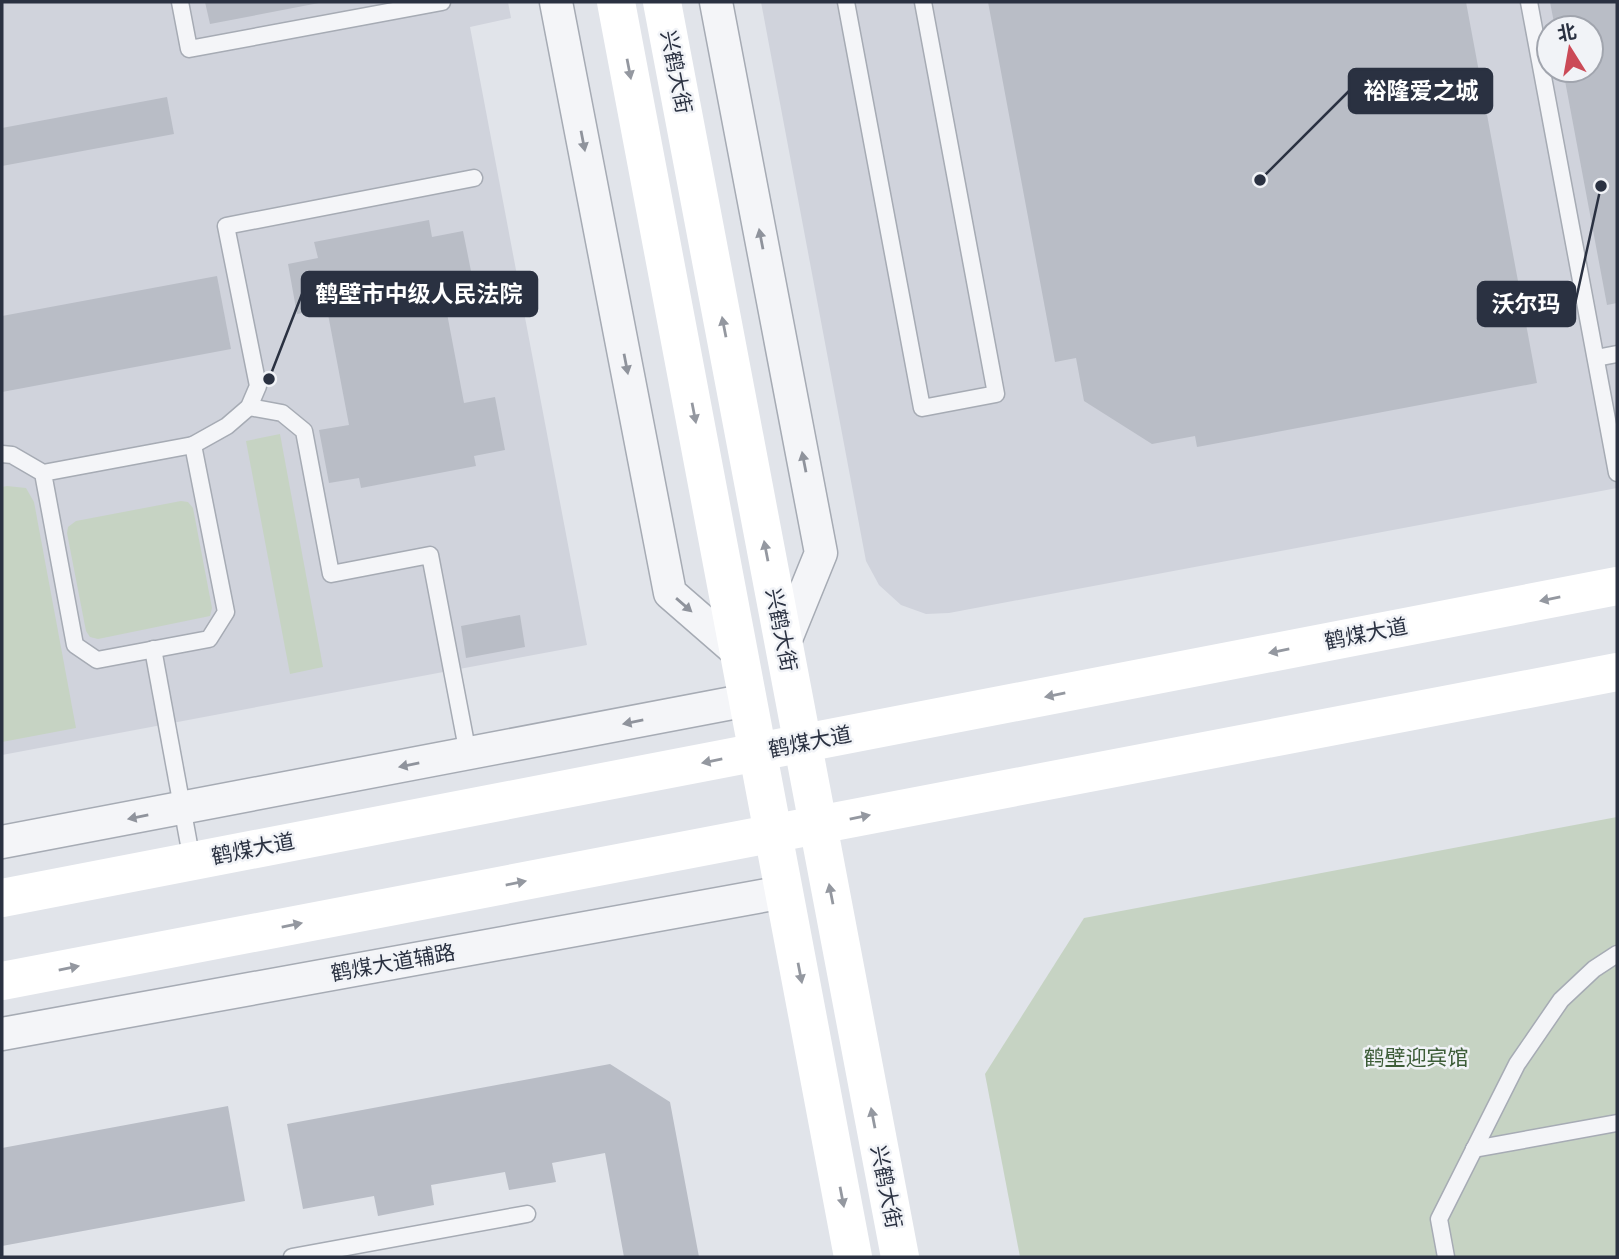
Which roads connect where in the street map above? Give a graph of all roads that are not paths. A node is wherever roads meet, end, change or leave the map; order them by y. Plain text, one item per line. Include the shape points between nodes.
1 (180, 2) edge
2 (442, 2) edge
3 (556, 2) edge
4 (616, 2) edge
5 (662, 2) edge
6 (716, 2) edge
7 (846, 2) edge
8 (922, 2) edge
9 (1529, 2) edge
10 (474, 178) dead end
11 (1617, 354) edge
12 (1596, 358) junction
13 (249, 407) junction
14 (1613, 427) edge
15 (193, 445) junction
16 (2, 454) edge
17 (43, 473) junction
18 (1617, 473) edge
19 (1617, 586) edge
20 (783, 644) junction
21 (153, 649) junction
22 (739, 653) junction
23 (1617, 672) edge
24 (748, 700) junction
25 (802, 743) junction
26 (758, 752) junction
27 (468, 754) junction
28 (183, 808) junction
29 (818, 825) junction
30 (773, 834) junction
31 (2, 842) edge
32 (192, 861) junction
33 (784, 892) junction
34 (2, 898) edge
35 (1617, 954) edge
36 (2, 981) edge
37 (2, 1034) edge
38 (1617, 1123) edge
39 (1474, 1149) junction
40 (527, 1214) dead end
41 (292, 1257) edge
42 (853, 1257) edge
43 (900, 1257) edge
44 (1446, 1257) edge

1 - 2 lane via 189,49
3 -> 22 street via 670,593
4 -> 22 main road
20 -> 5 main road, 兴鹤大街
20 -> 6 street via 821,553
7 - 8 lane via 922,408 996,394
9 - 12 lane
10 - 13 lane via 226,226 258,386
11 - 12 lane
12 - 14 lane
13 - 15 lane
13 - 27 lane via 282,413 304,430 331,574 430,555
14 - 18 lane
15 - 17 lane
15 - 21 lane via 226,612 209,639
16 - 17 lane via 12,454
17 - 21 lane via 75,645 97,660
19 -> 25 main road, 鹤煤大道
20 - 25 main road, 兴鹤大街
21 - 28 lane
22 - 24 main road
29 -> 23 main road
24 - 26 main road
24 -> 27 street
25 - 26 main road, 鹤煤大道
25 - 29 main road, 兴鹤大街
26 - 30 main road
26 -> 32 main road, 鹤煤大道
27 -> 28 street
28 -> 31 street
28 - 32 lane
29 - 30 main road
43 -> 29 main road, 兴鹤大街
30 - 33 main road
36 -> 30 main road
32 - 34 main road, 鹤煤大道
33 - 37 street, 鹤煤大道辅路
33 -> 42 main road
35 - 39 lane via 1561,1000 1517,1063
38 - 39 lane
39 - 44 lane via 1440,1219
40 - 41 lane

